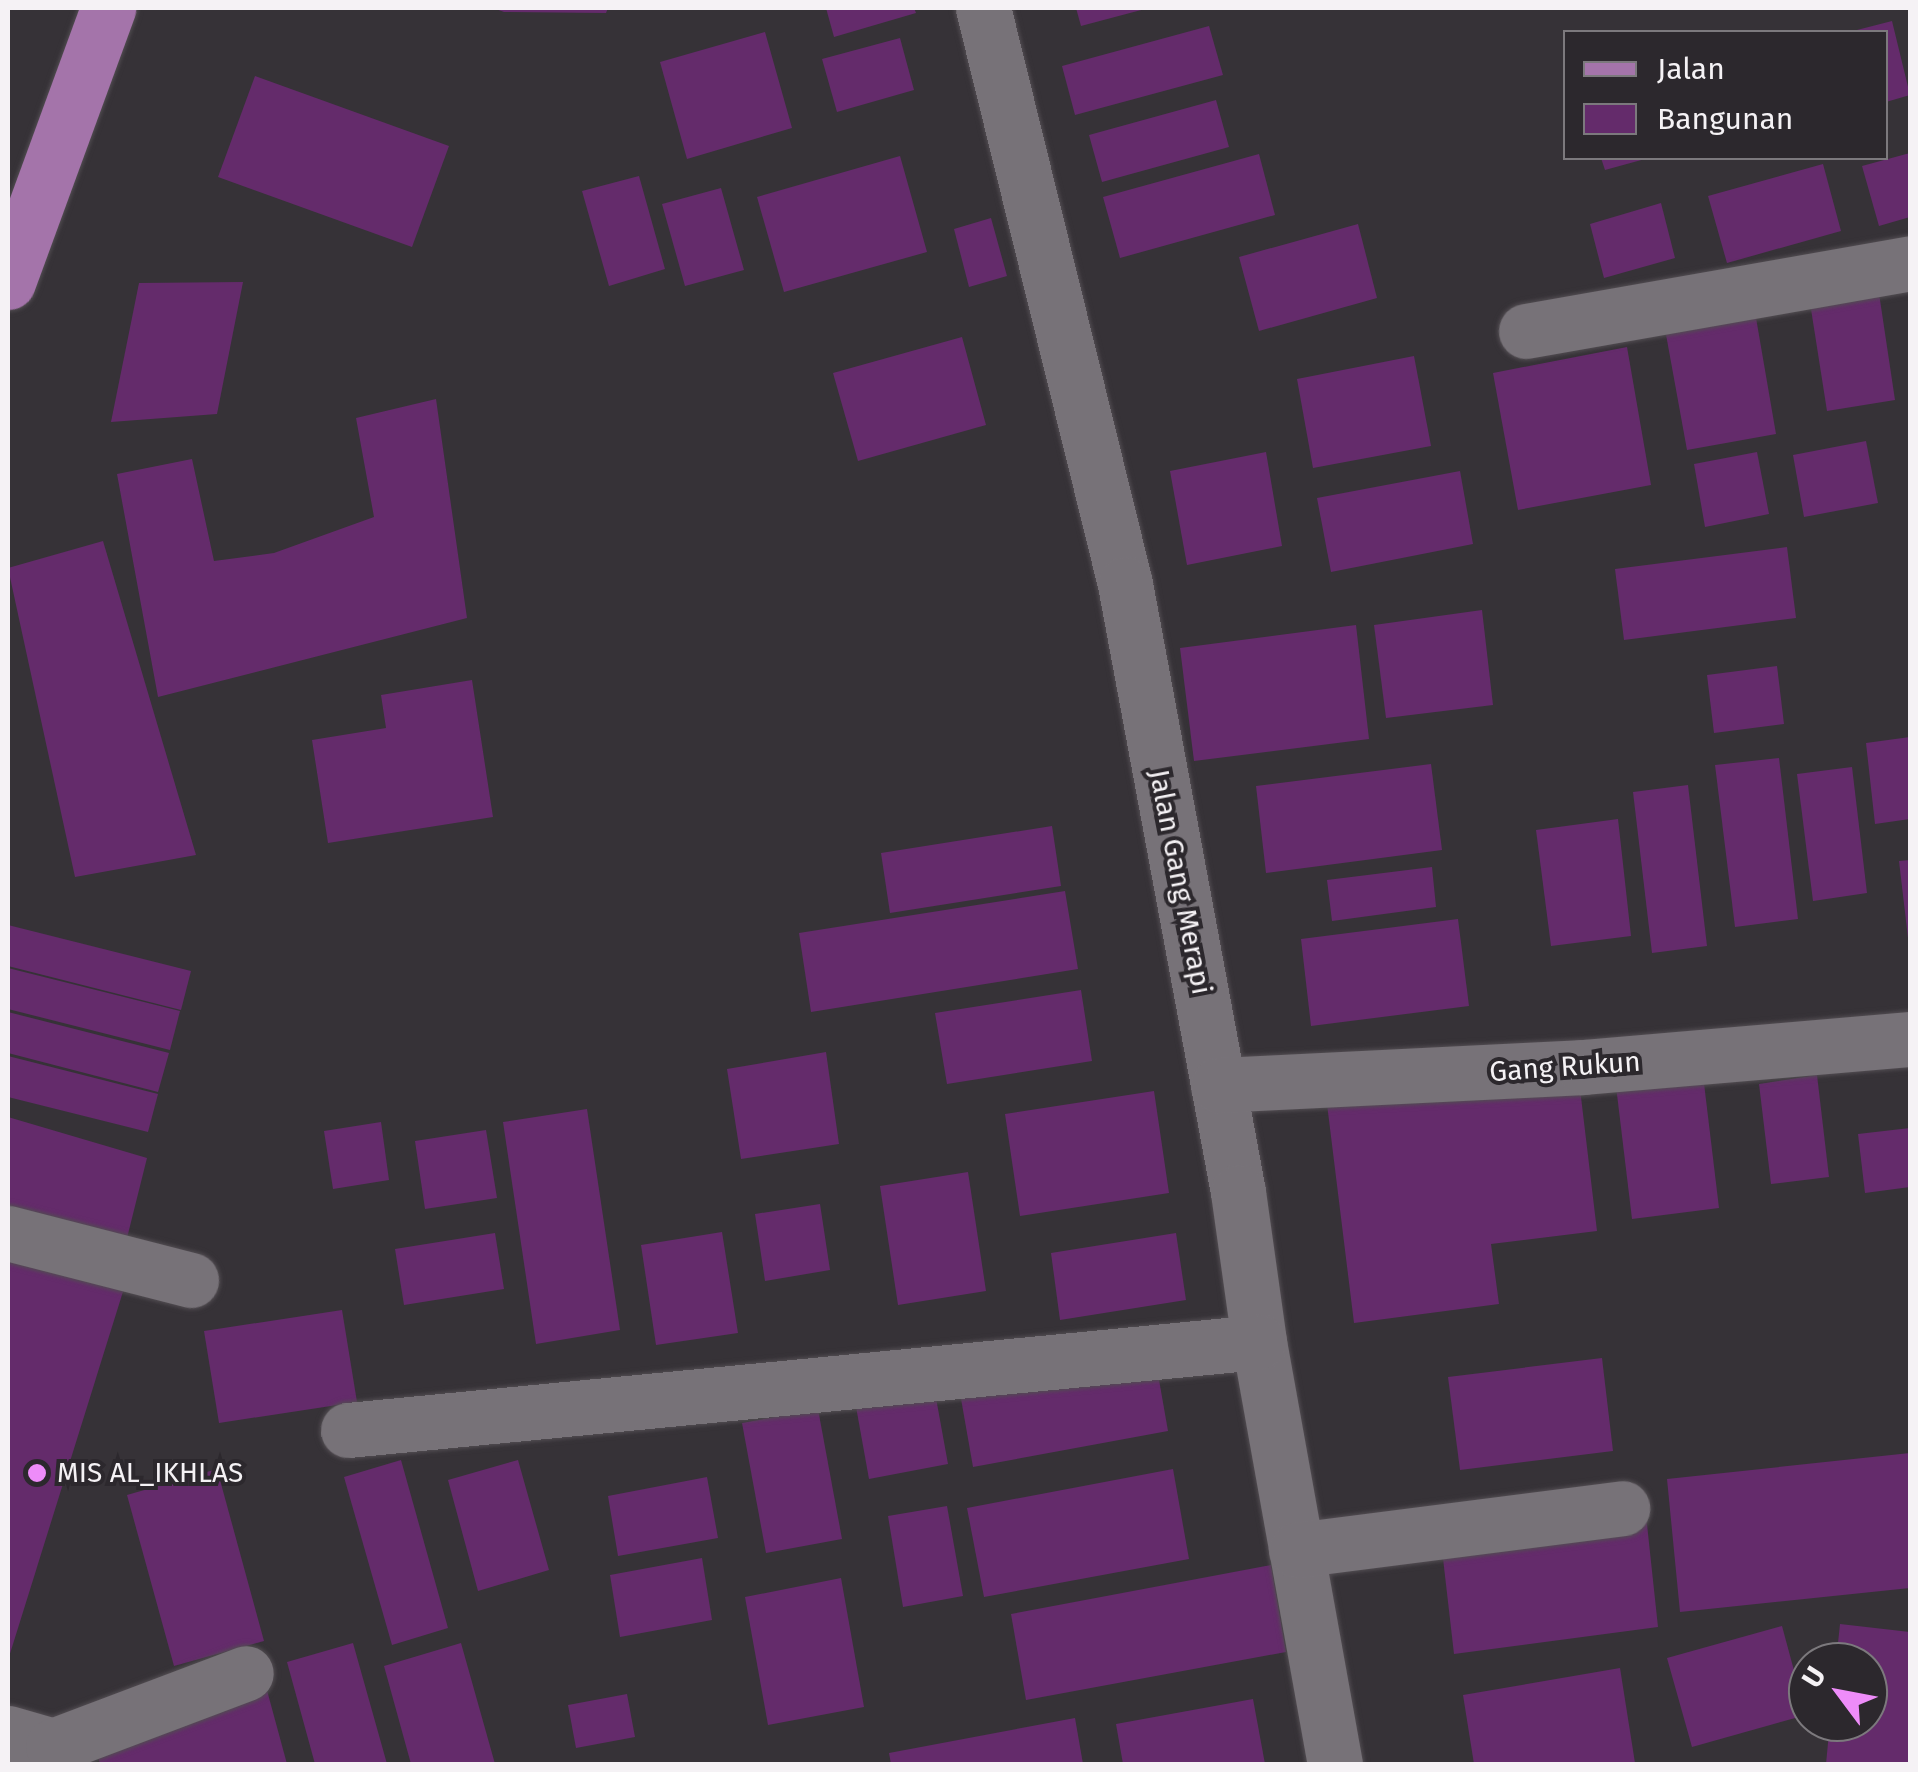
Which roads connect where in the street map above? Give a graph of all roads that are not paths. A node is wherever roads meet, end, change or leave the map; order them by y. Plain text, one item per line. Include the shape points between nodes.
1 (108, 8) edge
2 (983, 8) edge
3 (1910, 262) edge
4 (8, 282) edge
5 (1526, 331) dead end
6 (1910, 1039) edge
7 (1218, 1086) junction
8 (8, 1233) edge
9 (191, 1280) dead end
10 (1258, 1342) junction
11 (348, 1430) dead end
12 (1622, 1508) dead end
13 (1296, 1550) junction
14 (246, 1673) dead end
15 (40, 1748) edge
16 (1335, 1764) edge

1 - 4 main road
2 - 7 street, Jalan Gang Merapi via 1125,584
3 - 5 street
6 - 7 street, Gang Rukun via 1583,1067
7 - 10 street, Jalan Gang Merapi
8 - 9 street
10 - 11 street
10 - 13 street, Jalan Gang Merapi
12 - 13 street
13 - 16 street, Jalan Gang Merapi
14 - 15 street

